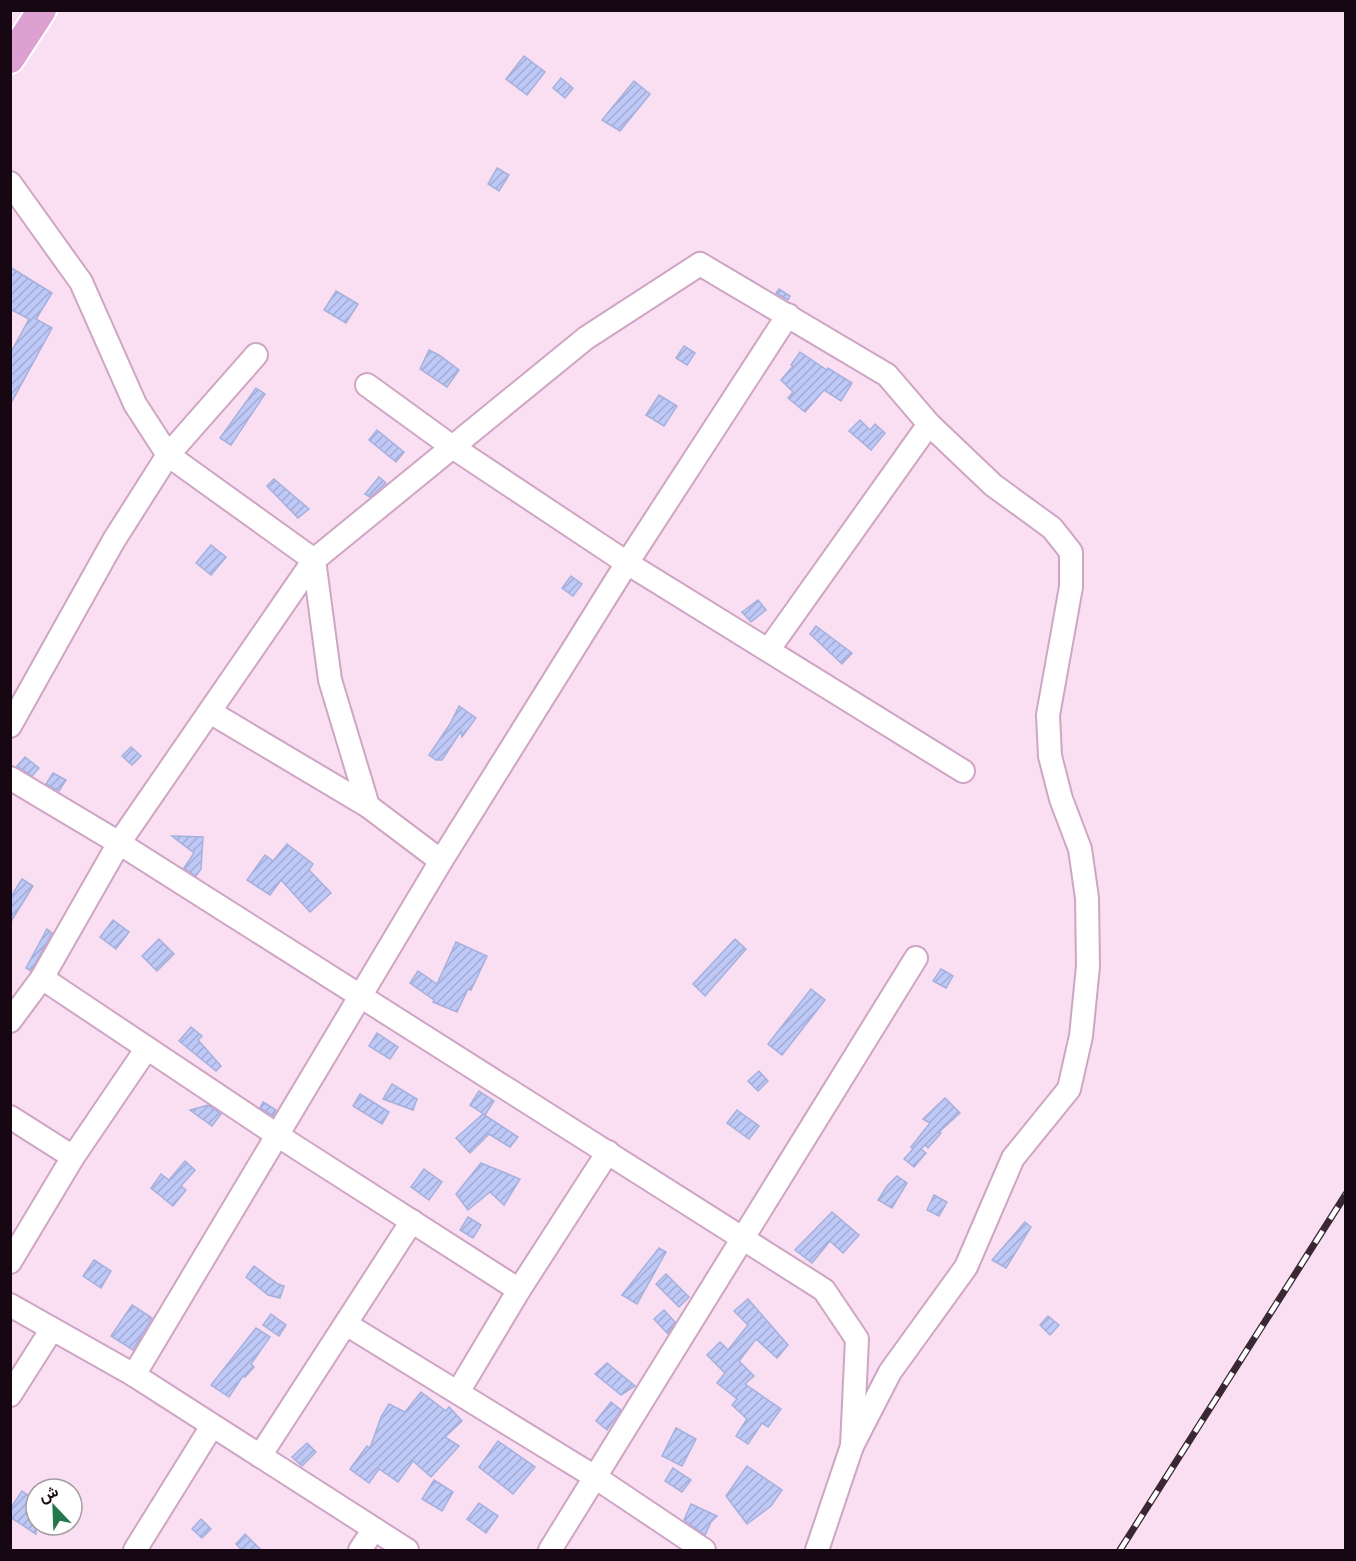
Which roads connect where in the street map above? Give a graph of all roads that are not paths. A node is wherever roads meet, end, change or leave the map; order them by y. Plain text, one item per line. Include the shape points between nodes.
1 (42, 10) edge
2 (11, 59) edge
3 (10, 183) edge
4 (788, 315) junction
5 (256, 355) dead end
6 (367, 385) dead end
7 (929, 424) junction
8 (451, 446) junction
9 (168, 455) junction
10 (314, 560) junction
11 (627, 563) junction
12 (769, 649) junction
13 (210, 712) junction
14 (10, 726) edge
15 (963, 771) dead end
16 (10, 778) edge
17 (368, 806) junction
18 (119, 843) junction
19 (441, 861) junction
20 (916, 958) dead end
21 (42, 978) junction
22 (360, 996) junction
23 (10, 1021) edge
24 (147, 1048) junction
25 (10, 1117) edge
26 (277, 1135) junction
27 (608, 1152) junction
28 (73, 1157) junction
29 (412, 1221) junction
30 (743, 1237) junction
31 (10, 1262) edge
32 (519, 1290) junction
33 (10, 1305) edge
34 (346, 1324) junction
35 (52, 1329) junction
36 (134, 1375) junction
37 (458, 1392) junction
38 (10, 1395) edge
39 (212, 1426) junction
40 (852, 1446) junction
41 (260, 1456) junction
42 (595, 1477) junction
43 (374, 1529) junction
44 (135, 1551) edge
45 (360, 1551) edge
46 (407, 1551) edge
47 (550, 1551) edge
48 (704, 1551) edge
49 (817, 1551) edge

1 - 2 main road
3 - 9 street via 81,282 135,404
4 - 7 street via 887,375
4 - 8 street via 700,264 586,338
4 - 11 street
5 - 9 street
6 - 8 street
7 - 12 street
7 - 40 street via 993,485 1052,528 1071,552 1071,587 1048,715 1050,756 1080,849 1088,897 1088,966 1081,1036 1069,1089 1013,1158 966,1267 890,1372
8 - 10 street
8 - 11 street
9 - 10 street
9 - 14 street via 114,540
10 - 13 street
10 - 17 street via 330,680
11 - 12 street
11 - 19 street
12 - 15 street
13 - 17 street
13 - 18 street
16 - 18 street
17 - 19 street
18 - 21 street
18 - 22 street
19 - 22 street
20 - 30 street
21 - 23 street
21 - 24 street
22 - 26 street
22 - 27 street
24 - 26 street
24 - 28 street
25 - 28 street
26 - 29 street
26 - 36 street
27 - 30 street
27 - 32 street
28 - 31 street
29 - 32 street
29 - 34 street
30 - 40 street via 824,1290 857,1339
30 - 42 street
32 - 37 street
33 - 35 street
34 - 37 street
34 - 41 street
35 - 36 street
35 - 38 street
36 - 39 street
37 - 42 street
39 - 41 street
39 - 44 street
40 - 49 street
41 - 43 street
42 - 47 street
42 - 48 street
43 - 45 street
43 - 46 street

